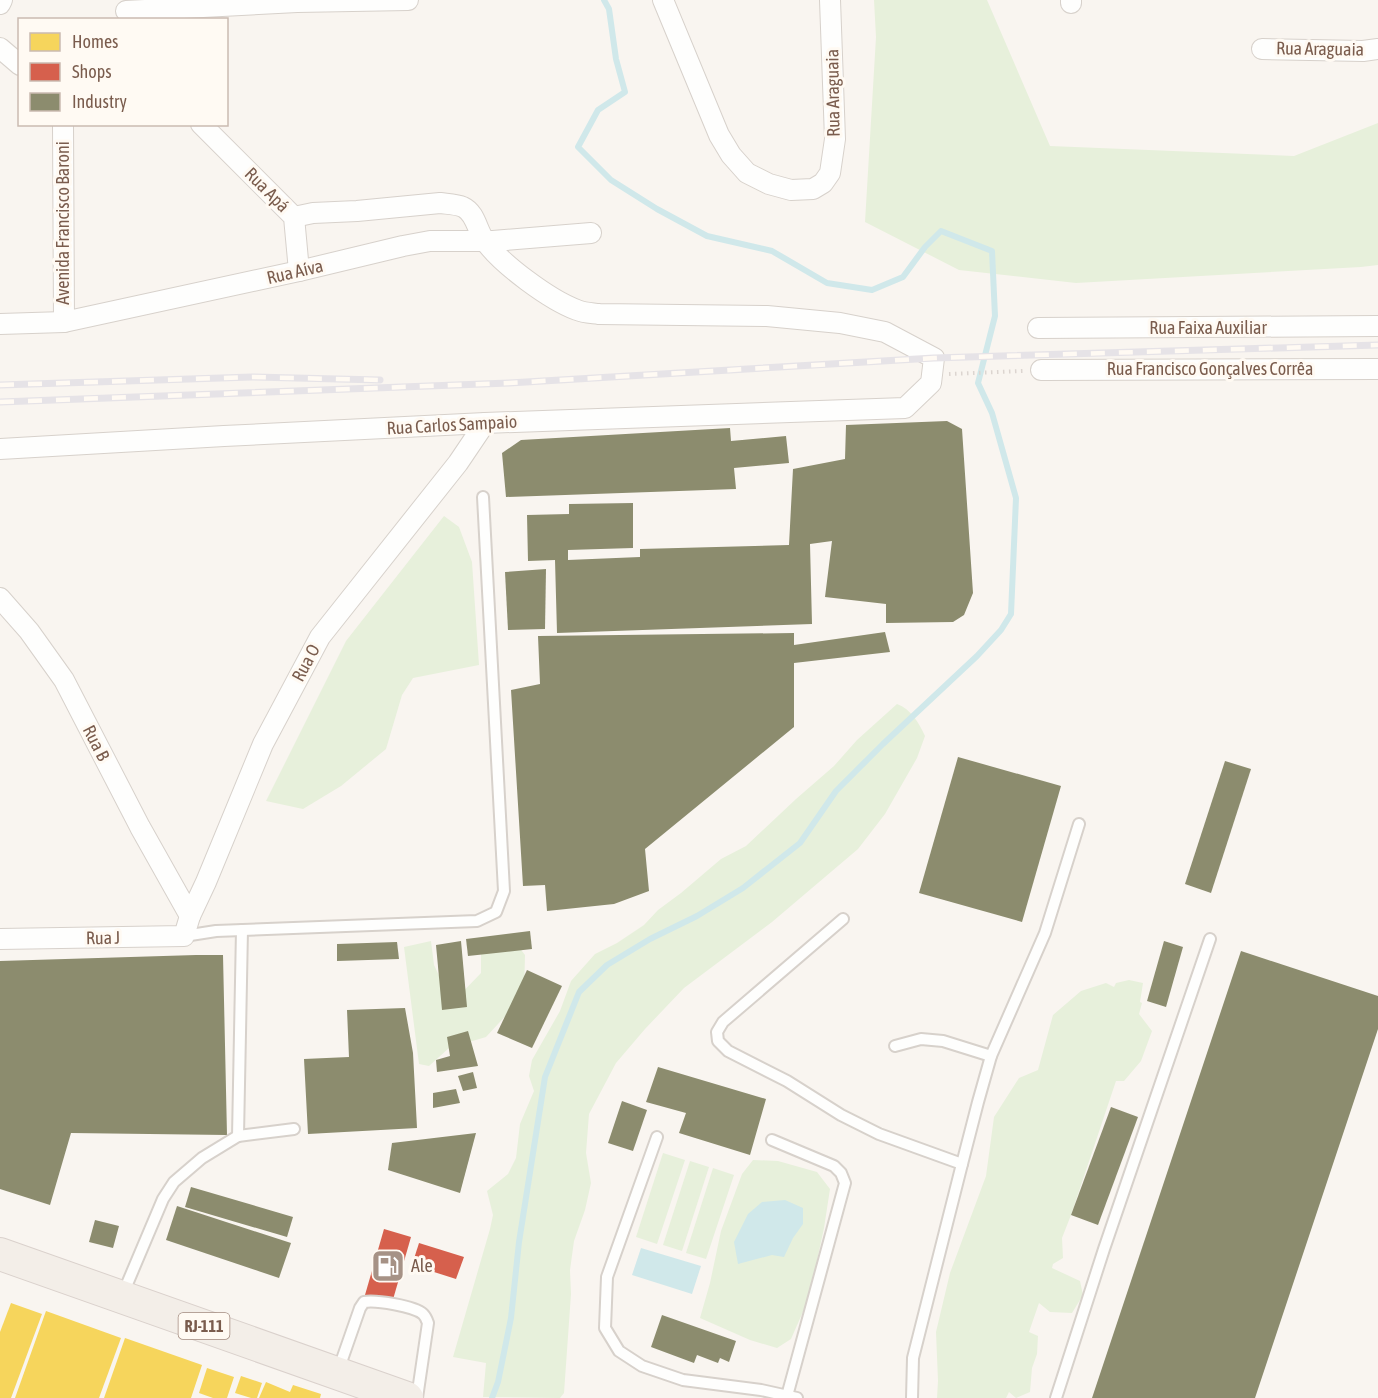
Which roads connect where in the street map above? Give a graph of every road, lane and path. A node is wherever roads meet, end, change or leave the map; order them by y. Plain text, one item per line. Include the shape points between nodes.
1 (408, 0) edge
2 (663, 0) edge
3 (830, 0) edge
4 (297, 1) edge
5 (125, 10) edge
6 (0, 48) edge
7 (1262, 49) dead end
8 (1378, 49) edge
9 (18, 63) edge
10 (63, 126) edge
11 (203, 126) edge
12 (294, 217) junction
13 (591, 233) dead end
14 (484, 241) junction
15 (299, 271) junction
16 (64, 322) junction
17 (0, 324) edge
18 (1378, 326) edge
19 (1038, 328) dead end
20 (1378, 369) edge
21 (1041, 370) dead end
22 (999, 372) dead end
23 (932, 375) junction
24 (485, 423) junction
25 (0, 449) edge
26 (483, 497) dead end
27 (0, 598) edge
28 (1079, 824) dead end
29 (190, 916) junction
30 (843, 919) dead end
31 (242, 930) junction
32 (184, 936) junction
33 (0, 939) edge
34 (1210, 939) dead end
35 (895, 1046) dead end
36 (991, 1056) junction
37 (294, 1130) dead end
38 (238, 1136) junction
39 (657, 1137) dead end
40 (772, 1140) dead end
41 (962, 1164) junction
42 (0, 1254) edge
43 (121, 1297) junction
44 (337, 1374) junction
45 (792, 1397) edge
46 (407, 1398) edge
47 (417, 1398) edge
48 (912, 1398) edge
49 (1056, 1398) edge

1 - 4 street
2 - 3 street, Rua Araguaia via 731,156 747,173 791,190 813,189 824,183 830,173 835,139
4 - 5 street
6 - 9 street
7 - 8 street, Rua Araguaia
10 - 16 street, Avenida Francisco Baroni
11 - 12 street, Rua Apá
12 - 14 street via 440,203 463,207 476,222
12 - 15 street, Rua Apá
13 - 14 street, Rua Aíva
14 - 15 street, Rua Aíva via 430,241
14 - 23 street via 554,299 587,313 767,316 840,323 885,332 934,358
15 - 16 street, Rua Aíva
16 - 17 street, Rua Aíva
18 - 19 street, Rua Faixa Auxiliar
20 - 21 street, Rua Francisco Gonçalves Corrêa
22 - 23 path
23 - 24 street, Rua Carlos Sampaio via 931,383 905,408
24 - 25 street, Rua Carlos Sampaio
24 - 29 street, Rua O via 458,463 320,637 263,744
26 - 31 lane via 504,891 496,912 477,921
27 - 29 street, Rua B via 64,680
28 - 36 lane via 1045,933
29 - 32 street
30 - 41 lane via 723,1022 717,1032 718,1041 728,1051 841,1115 879,1134
31 - 32 lane
31 - 38 lane
32 - 33 street, Rua J
34 - 49 lane
35 - 36 lane via 921,1039 943,1041
36 - 41 lane
37 - 38 lane
38 - 43 lane via 202,1158 174,1182
39 - 45 lane via 607,1277 605,1328 619,1350 642,1366 683,1380
40 - 45 lane via 834,1166 845,1183
41 - 48 lane via 914,1358
42 - 43 main road, RJ-111
43 - 44 main road, RJ-111
44 - 46 main road, RJ-111
44 - 47 lane via 364,1302 414,1309 428,1323

